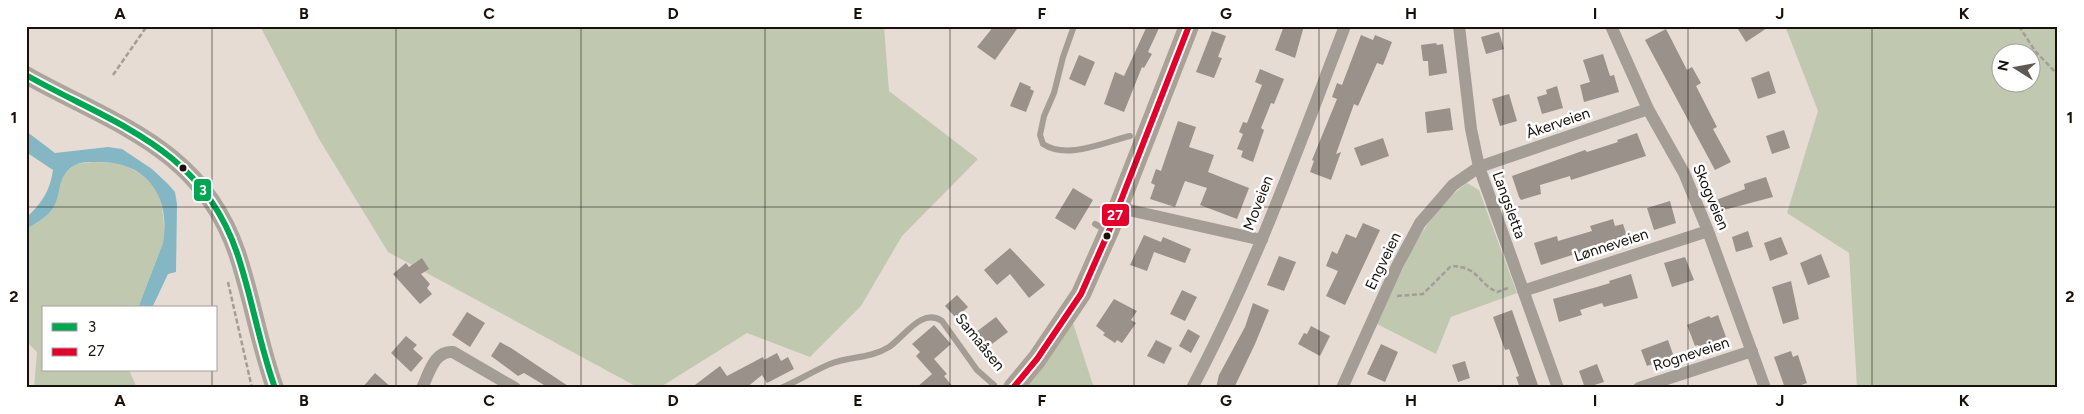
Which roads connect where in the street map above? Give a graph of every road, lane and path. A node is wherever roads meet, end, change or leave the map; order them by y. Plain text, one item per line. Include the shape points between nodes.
1 (146, 26) edge
2 (1074, 26) edge
3 (1190, 26) edge
4 (1345, 26) edge
5 (1459, 26) edge
6 (1611, 26) edge
7 (2019, 26) edge
8 (26, 75) edge
9 (112, 75) dead end
10 (2058, 75) edge
11 (1648, 109) junction
12 (1130, 136) dead end
13 (1479, 167) junction
14 (1120, 204) junction
15 (1708, 231) junction
16 (1262, 240) junction
17 (227, 277) dead end
18 (1522, 288) junction
19 (1386, 291) junction
20 (1752, 351) junction
21 (1003, 386) edge
22 (252, 388) edge
23 (275, 388) edge
24 (422, 388) edge
25 (515, 388) edge
26 (781, 388) edge
27 (1192, 388) edge
28 (1342, 388) edge
29 (1558, 388) edge
30 (1639, 388) edge
31 (1765, 388) edge

1 - 9 path
2 - 12 lane via 1044,116 1040,134 1043,144 1062,151
3 - 14 highway
4 - 16 street, Moveien
5 - 13 street, Langsletta via 1471,129
6 - 11 street, Skogveien
7 - 10 path
8 - 23 main road via 140,135 167,152 193,179 222,220 236,252
11 - 13 street, Åkerveien
11 - 15 street, Skogveien via 1684,173
13 - 18 street, Langsletta
13 - 19 street, Engveien via 1453,185 1420,223
14 - 16 street via 1129,210
14 - 21 highway via 1102,228 1081,294 1037,359
15 - 18 street, Lønneveien
15 - 20 street, Skogveien
16 - 27 street, Moveien via 1219,337
17 - 22 path
18 - 19 path via 1497,292 1476,273 1463,266 1450,266 1423,294 1400,297
18 - 29 street, Langsletta
19 - 28 street, Engveien
20 - 30 street, Rogneveien
20 - 31 street, Skogveien
21 - 26 lane, Samaåsen via 977,370 942,321 928,316 880,352 830,364
24 - 25 street via 435,361 448,352

